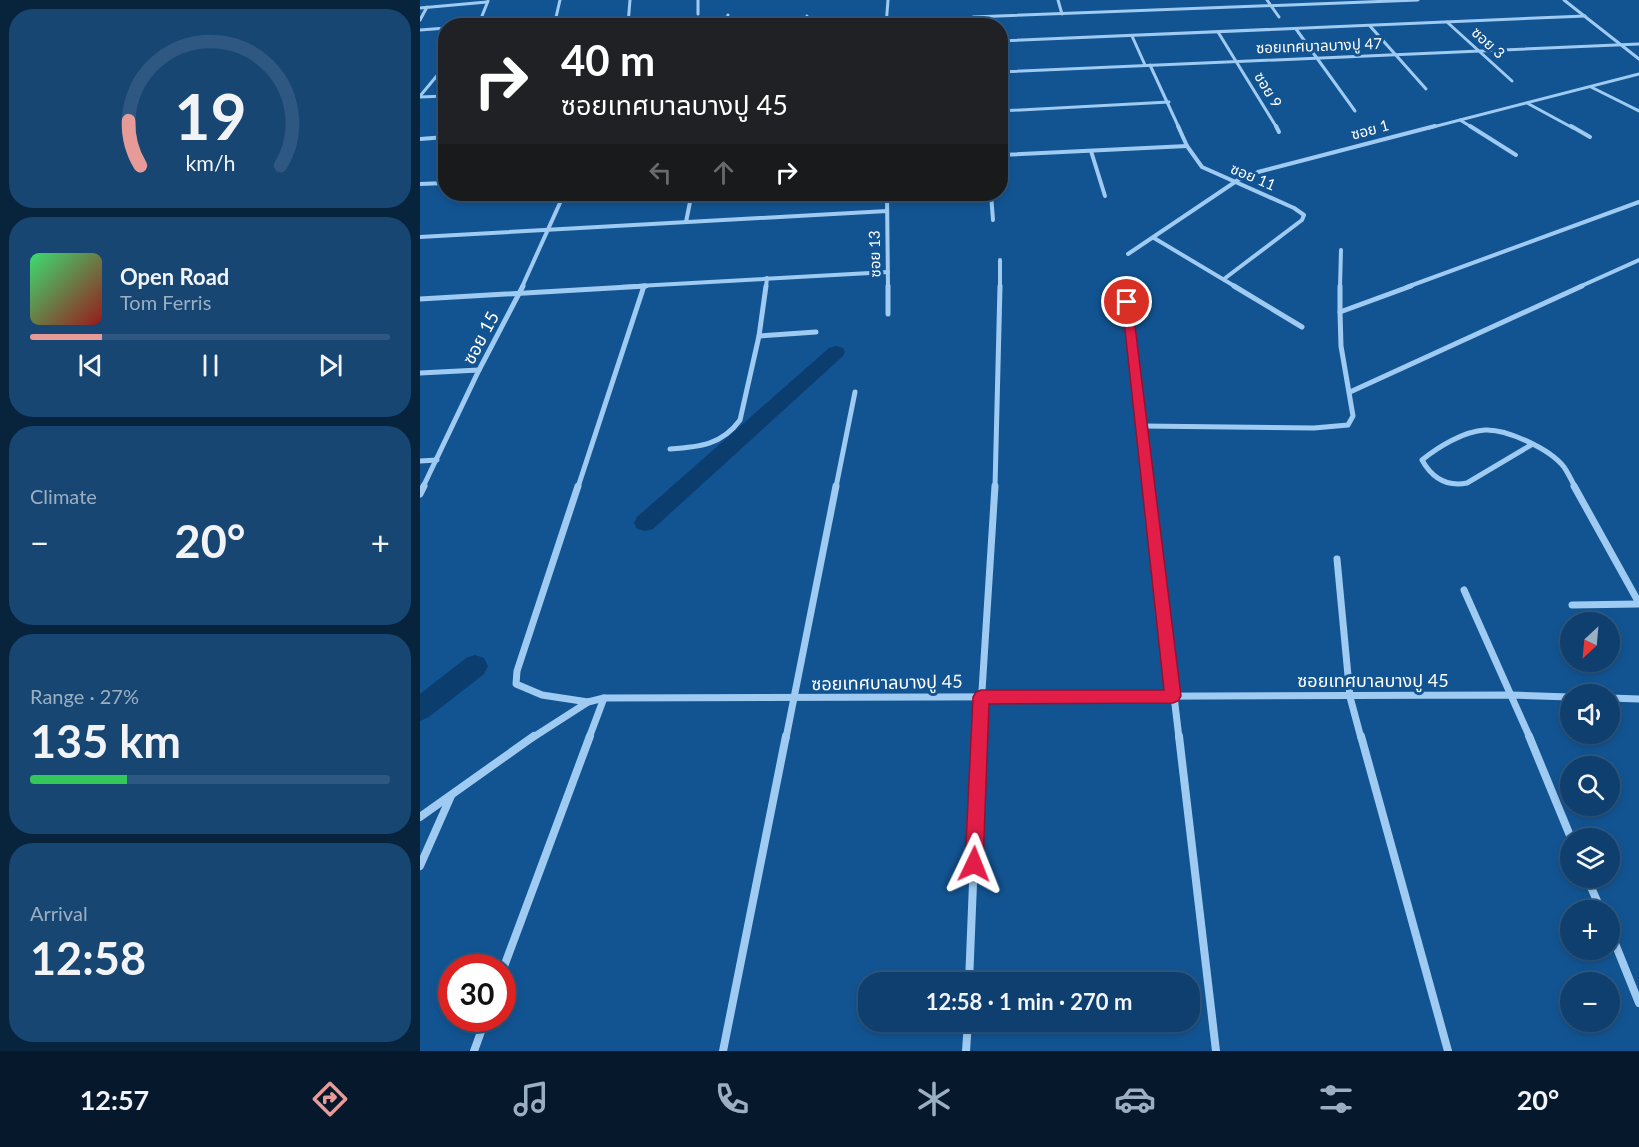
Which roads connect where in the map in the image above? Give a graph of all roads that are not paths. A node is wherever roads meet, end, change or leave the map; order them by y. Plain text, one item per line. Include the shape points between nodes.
1 (560, 0) edge
2 (630, 0) edge
3 (698, 0) edge
4 (888, 0) edge
5 (1058, 0) edge
6 (1267, 0) edge
7 (1418, 0) edge
8 (1564, 0) edge
9 (488, 1) edge
10 (1271, 6) junction
11 (426, 7) junction
12 (420, 8) edge
13 (698, 14) dead end
14 (1062, 14) junction
15 (728, 15) dead end
16 (1585, 16) junction
17 (973, 17) dead end
18 (1279, 17) dead end
19 (481, 18) edge
20 (556, 18) edge
21 (628, 18) edge
22 (727, 18) edge
23 (887, 18) edge
24 (420, 20) edge
25 (1447, 22) junction
26 (1370, 26) junction
27 (438, 29) edge
28 (1296, 29) junction
29 (420, 30) edge
30 (1218, 33) junction
31 (1132, 36) junction
32 (1008, 41) edge
33 (1621, 44) junction
34 (1639, 44) edge
35 (1479, 51) junction
36 (1396, 55) junction
37 (1317, 58) junction
38 (1639, 59) edge
39 (1236, 61) junction
40 (1148, 65) junction
41 (1008, 72) edge
42 (1639, 74) edge
43 (438, 75) edge
44 (1512, 81) dead end
45 (1590, 87) junction
46 (1426, 89) dead end
47 (438, 96) edge
48 (420, 97) edge
49 (1169, 102) junction
50 (1527, 103) junction
51 (1008, 111) edge
52 (1355, 111) dead end
53 (1639, 111) edge
54 (1460, 120) junction
55 (1279, 132) dead end
56 (1590, 137) dead end
57 (438, 138) edge
58 (420, 139) edge
59 (1187, 146) junction
60 (1091, 151) junction
61 (1008, 155) edge
62 (1516, 155) dead end
63 (438, 183) edge
64 (1234, 183) junction
65 (420, 184) edge
66 (1105, 196) dead end
67 (561, 201) edge
68 (690, 201) edge
69 (887, 201) edge
70 (992, 201) edge
71 (1639, 202) edge
72 (887, 211) junction
73 (993, 220) dead end
74 (686, 222) junction
75 (548, 230) junction
76 (420, 237) edge
77 (1154, 238) junction
78 (1341, 250) dead end
79 (1128, 254) dead end
80 (1000, 260) dead end
81 (1639, 260) edge
82 (888, 272) junction
83 (767, 278) junction
84 (1224, 279) junction
85 (1125, 282) dead end
86 (644, 286) junction
87 (520, 293) junction
88 (420, 299) edge
89 (1340, 312) junction
90 (888, 314) dead end
91 (1302, 327) dead end
92 (816, 332) dead end
93 (759, 336) junction
94 (479, 370) junction
95 (420, 373) edge
96 (855, 392) dead end
97 (1350, 392) junction
98 (1142, 426) junction
99 (1531, 446) junction
100 (670, 448) dead end
101 (437, 460) junction
102 (420, 461) edge
103 (420, 494) edge
104 (1337, 559) dead end
105 (1464, 591) dead end
106 (1639, 604) edge
107 (1572, 605) dead end
108 (1512, 695) junction
109 (1173, 696) junction
110 (981, 697) junction
111 (1350, 697) junction
112 (1560, 697) edge
113 (604, 698) junction
114 (1620, 698) edge
115 (794, 699) junction
116 (1639, 699) edge
117 (588, 702) junction
118 (451, 796) junction
119 (420, 817) edge
120 (1567, 828) edge
121 (420, 866) edge
122 (509, 954) edge
123 (1620, 956) edge
124 (969, 972) edge
125 (1639, 1003) edge
126 (481, 1032) edge
127 (967, 1032) edge
128 (474, 1051) edge
129 (723, 1051) edge
130 (966, 1051) edge
131 (1216, 1051) edge
132 (1448, 1051) edge

1 - 20 street
2 - 21 street
3 - 13 street
4 - 23 street
5 - 14 street
6 - 10 street
7 - 10 street
8 - 16 street
9 - 11 street
9 - 19 street
10 - 14 street
10 - 18 street
11 - 12 street
11 - 24 street
14 - 17 street
15 - 22 street
16 - 25 street
16 - 33 street
25 - 26 street
25 - 35 street, ซอย 3
26 - 28 street
26 - 36 street
27 - 29 street
28 - 30 street
28 - 37 street
30 - 31 street
30 - 39 street, ซอย 9
31 - 32 street
31 - 40 street, ซอย 11
33 - 34 street, ซอยเทศบาลบางปู 47
33 - 35 street, ซอยเทศบาลบางปู 47
33 - 38 street
35 - 36 street, ซอยเทศบาลบางปู 47
35 - 44 street, ซอย 3
36 - 37 street, ซอยเทศบาลบางปู 47
36 - 46 street
37 - 39 street, ซอยเทศบาลบางปู 47
37 - 52 street
39 - 40 street, ซอยเทศบาลบางปู 47
39 - 55 street, ซอย 9
40 - 41 street, ซอยเทศบาลบางปู 47
40 - 49 street, ซอย 11
42 - 45 street, ซอย 1
43 - 48 street
45 - 50 street, ซอย 1
45 - 53 street
47 - 48 street
49 - 51 street
49 - 59 street, ซอย 11
50 - 54 street, ซอย 1
50 - 56 street
54 - 62 street
54 - 64 street, ซอย 1 via 1258,172
57 - 58 street
59 - 60 street
59 - 64 street, ซอย 11 via 1203,167
60 - 61 street
60 - 66 street
63 - 65 street
64 - 77 street, ซอย 1
64 - 84 street, ซอย 11 via 1304,215
67 - 75 street, ซอย 15
68 - 74 street
69 - 72 street, ซอย 13
70 - 73 street
71 - 89 street
72 - 74 street
72 - 82 street, ซอย 13
74 - 75 street
75 - 76 street
75 - 87 street, ซอย 15
77 - 79 street, ซอย 1
77 - 84 street
78 - 89 street
80 - 110 street via 992,556
81 - 97 street
82 - 83 street
82 - 90 street, ซอย 13
83 - 86 street
83 - 93 street
84 - 91 street
85 - 98 street
86 - 87 street
86 - 117 street via 516,671 516,684 526,691
87 - 88 street
87 - 94 street, ซอย 15
89 - 97 street via 1341,346
92 - 93 street
93 - 100 street via 745,402 733,431 708,445
94 - 95 street
94 - 101 street, ซอย 15
96 - 115 street
97 - 98 street via 1353,416 1348,425 1340,428
98 - 109 street
99 - 99 street via 1483,430 1422,460 1436,478 1456,485 1467,483
99 - 106 street via 1554,456 1564,467
101 - 102 street
101 - 103 street, ซอย 15
104 - 111 street
105 - 108 street
106 - 107 street
108 - 111 street, ซอยเทศบาลบางปู 45
108 - 112 street, ซอยเทศบาลบางปู 45
108 - 120 street
109 - 110 street, ซอยเทศบาลบางปู 45
109 - 111 street, ซอยเทศบาลบางปู 45
109 - 131 street
110 - 115 street, ซอยเทศบาลบางปู 45
110 - 124 street
111 - 132 street
113 - 115 street, ซอยเทศบาลบางปู 45
113 - 117 street, ซอยเทศบาลบางปู 45
113 - 122 street
114 - 116 street
115 - 129 street
117 - 118 street, ซอยเทศบาลบางปู 45
118 - 119 street, ซอยเทศบาลบางปู 45
118 - 121 street
123 - 125 street
126 - 128 street
127 - 130 street

